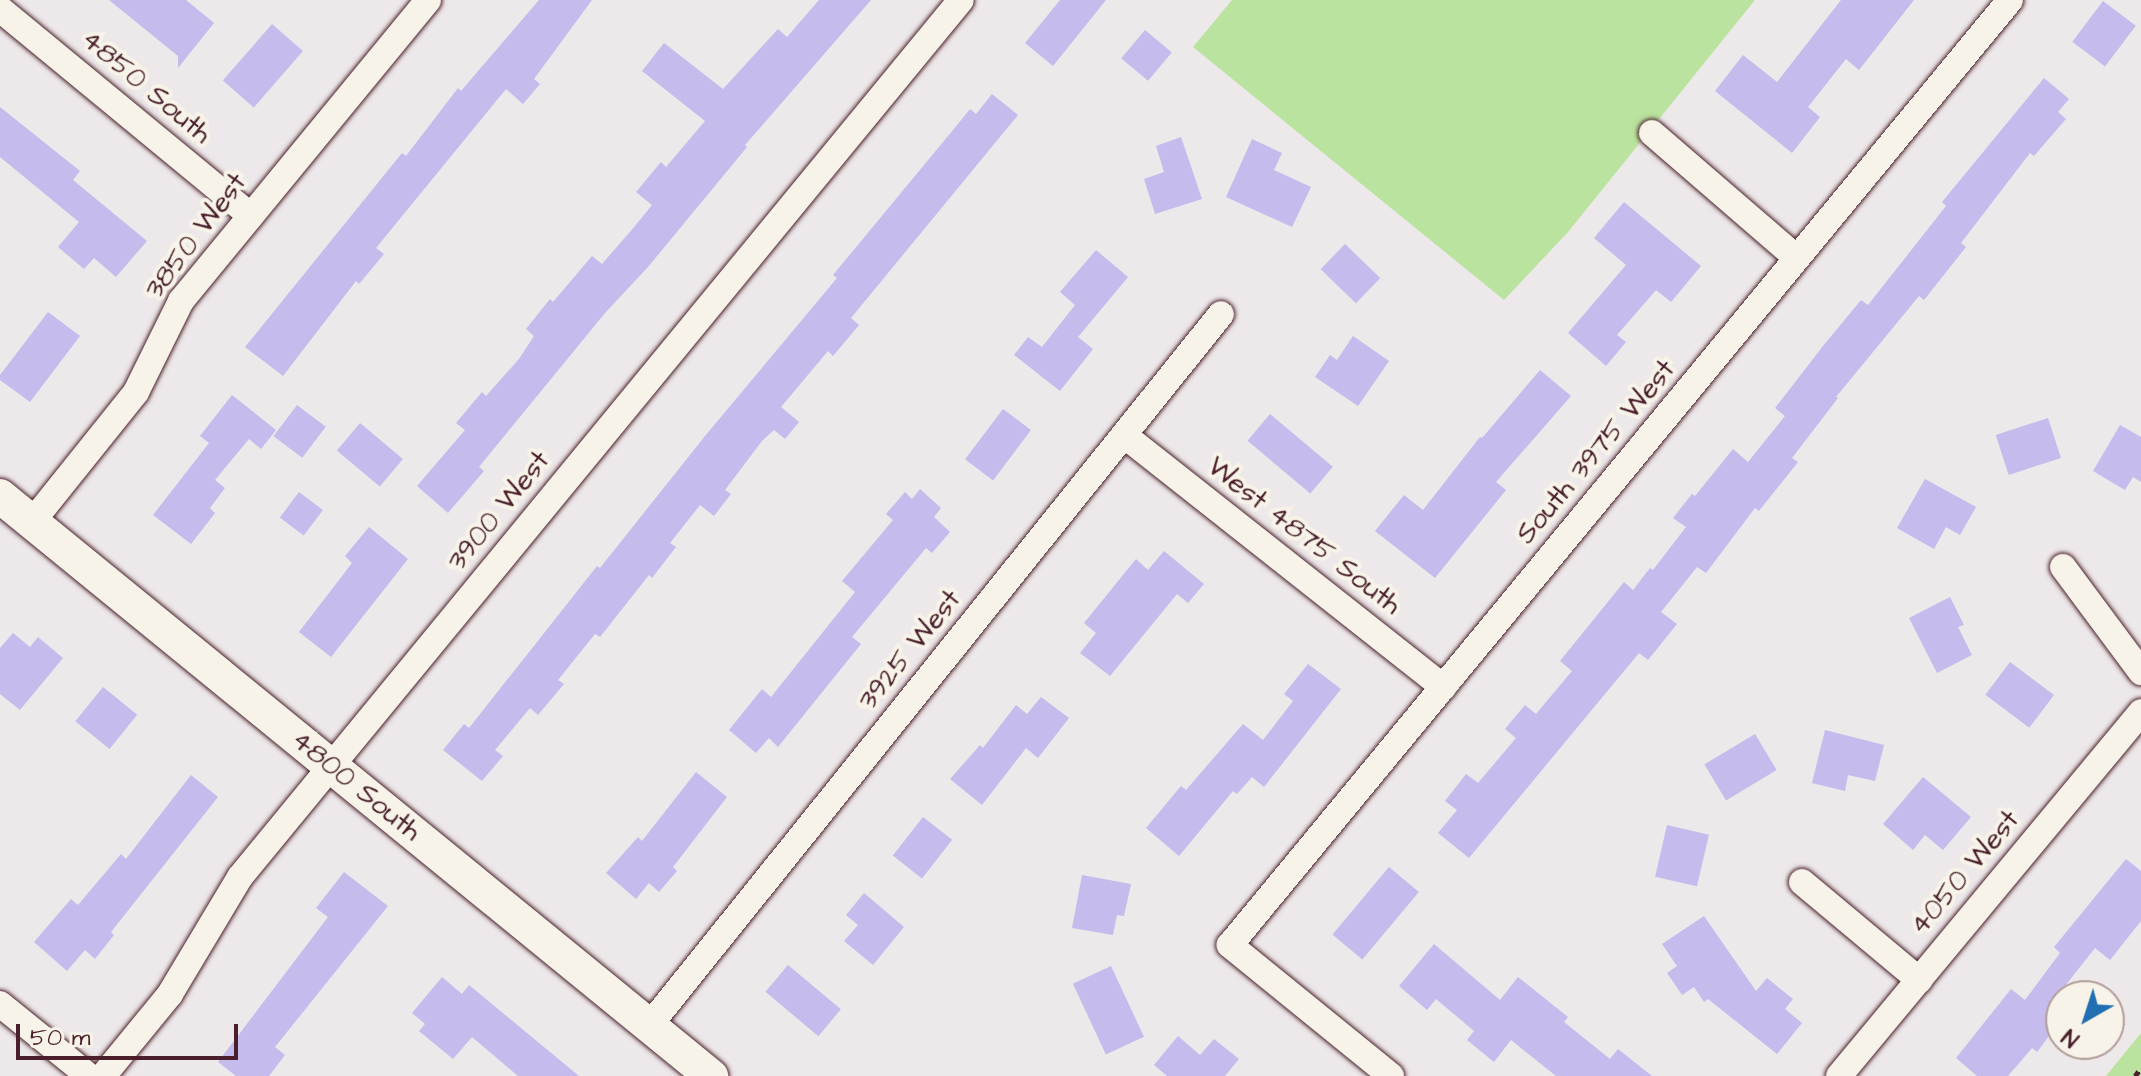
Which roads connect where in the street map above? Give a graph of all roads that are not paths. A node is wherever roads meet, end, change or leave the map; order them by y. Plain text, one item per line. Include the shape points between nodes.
1 (428, 0) edge
2 (961, 0) edge
3 (2010, 0) edge
4 (0, 9) edge
5 (1652, 133) dead end
6 (251, 216) junction
7 (1797, 258) junction
8 (1221, 314) dead end
9 (1124, 435) junction
10 (0, 496) edge
11 (32, 522) junction
12 (2063, 567) dead end
13 (2141, 672) edge
14 (1443, 687) junction
15 (2141, 712) edge
16 (331, 766) junction
17 (1802, 882) dead end
18 (1919, 980) junction
19 (0, 1004) edge
20 (649, 1026) junction
21 (89, 1076) edge
22 (103, 1076) edge
23 (711, 1076) edge
24 (1391, 1076) edge
25 (1839, 1076) edge

1 - 6 street, 3850 West
2 - 16 street, 3900 West
3 - 7 street, South 3975 West
4 - 6 street, 4850 South
5 - 7 street
6 - 11 street, 3850 West via 181,301 136,392
7 - 14 street, South 3975 West
8 - 9 street, 3925 West
9 - 14 street, West 4875 South
9 - 20 street, 3925 West
10 - 11 street, 4800 South
11 - 16 street, 4800 South
12 - 13 street
14 - 24 street, South 3975 West via 1230,945
15 - 18 street, 4050 West
16 - 20 street, 4800 South
16 - 22 street, 3900 West via 240,877 170,994
17 - 18 street
18 - 25 street, 4050 West
19 - 21 street
20 - 23 street, 4800 South

